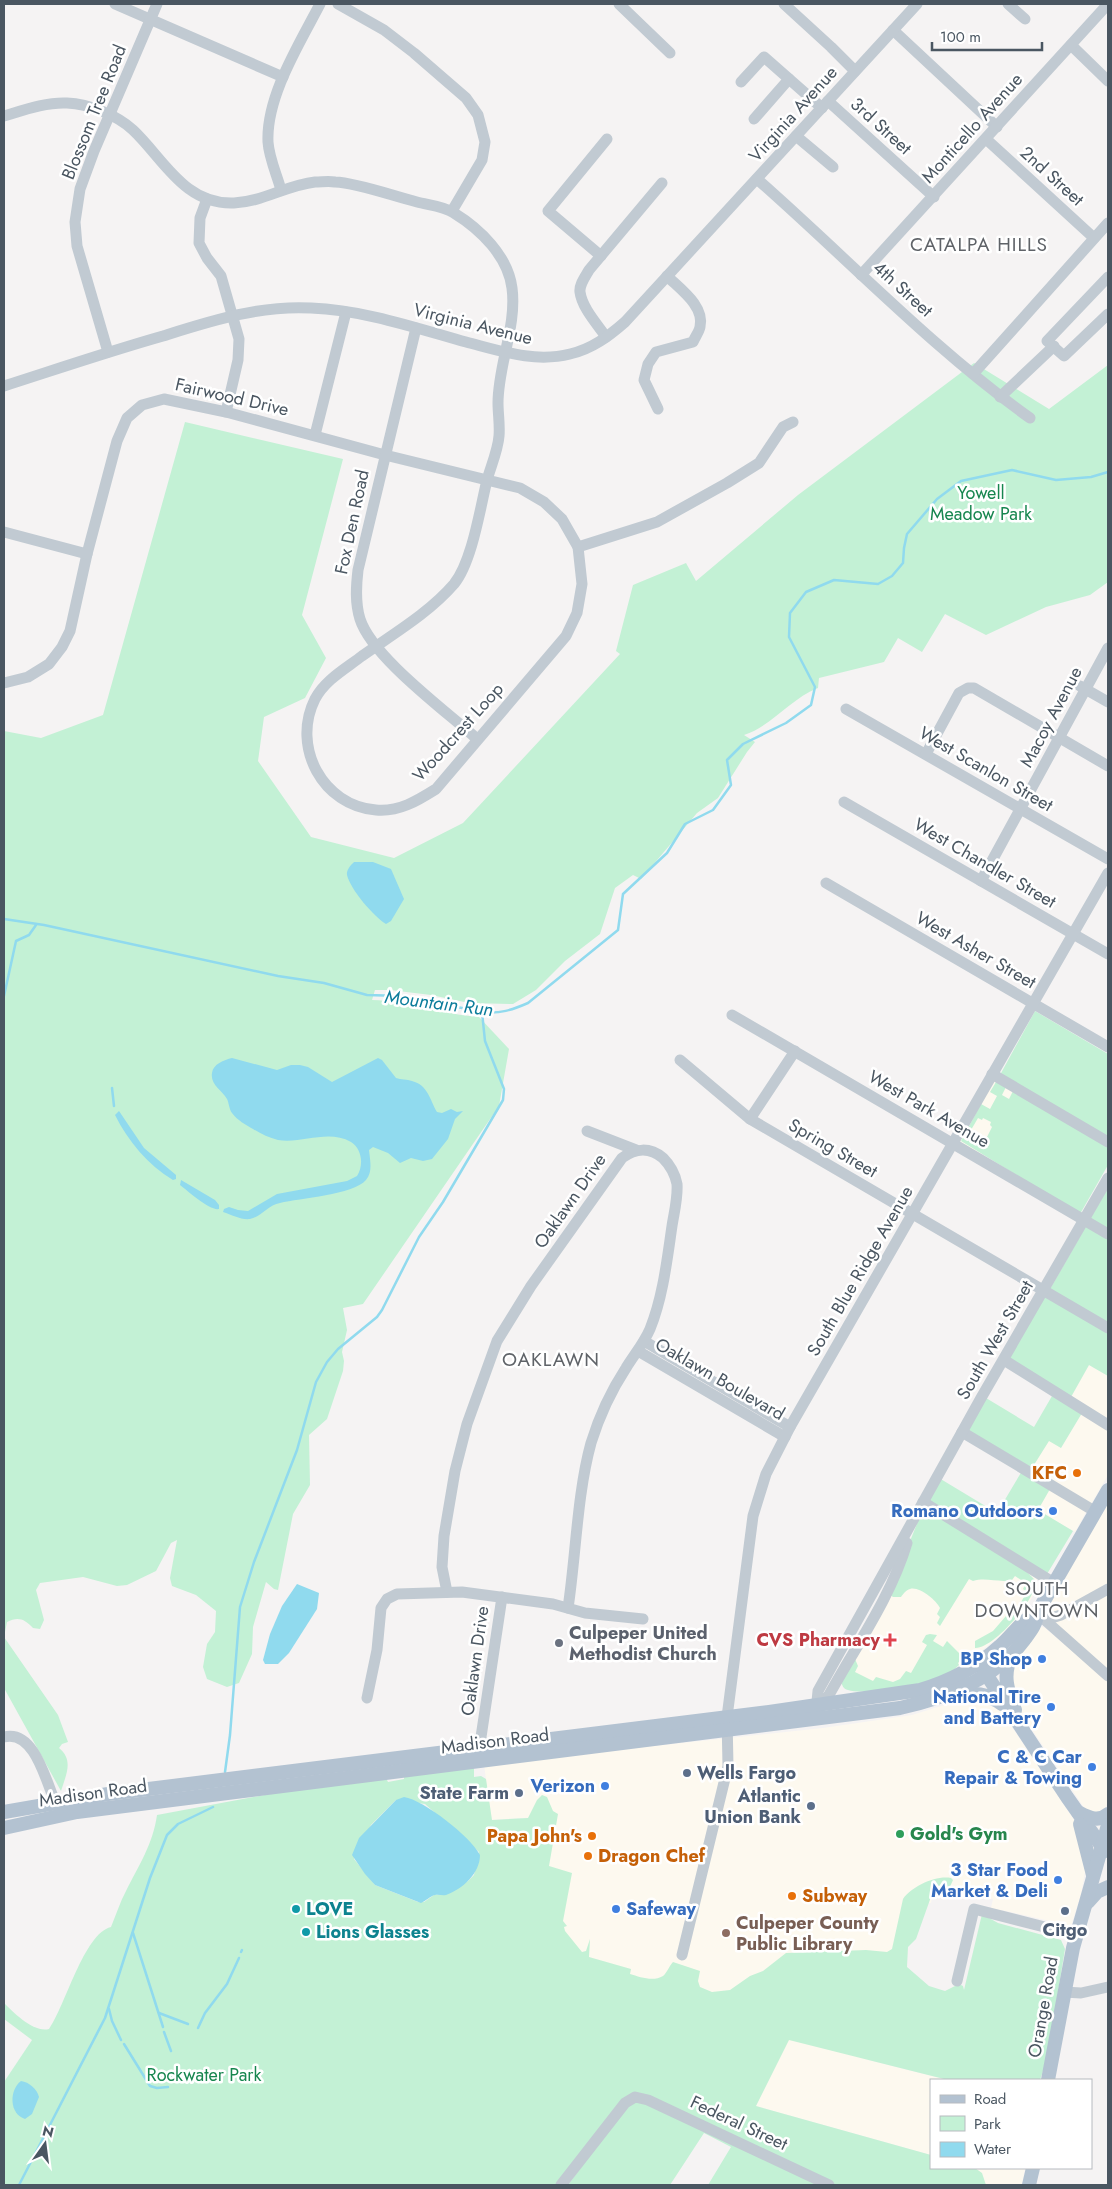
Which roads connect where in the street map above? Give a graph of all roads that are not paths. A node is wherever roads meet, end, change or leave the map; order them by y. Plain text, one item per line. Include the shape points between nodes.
1 (115, 4) edge
2 (157, 4) edge
3 (320, 4) edge
4 (338, 4) edge
5 (784, 4) edge
6 (916, 4) edge
7 (1008, 4) edge
8 (1108, 4) edge
9 (622, 5) edge
10 (1022, 16) dead end
11 (151, 19) junction
12 (893, 30) junction
13 (1071, 45) junction
14 (670, 54) dead end
15 (855, 71) junction
16 (283, 77) junction
17 (789, 78) junction
18 (1108, 81) edge
19 (741, 82) dead end
20 (825, 105) junction
21 (4, 116) edge
22 (110, 116) junction
23 (754, 119) dead end
24 (997, 127) junction
25 (796, 136) junction
26 (607, 139) dead end
27 (986, 139) junction
28 (832, 167) dead end
29 (757, 179) junction
30 (662, 183) dead end
31 (281, 190) junction
32 (934, 197) junction
33 (207, 199) junction
34 (452, 211) junction
35 (1108, 223) edge
36 (1094, 238) junction
37 (601, 256) junction
38 (861, 275) junction
39 (667, 276) junction
40 (1108, 277) edge
41 (346, 312) junction
42 (1108, 314) edge
43 (232, 315) junction
44 (416, 328) junction
45 (606, 337) junction
46 (1054, 346) junction
47 (108, 352) junction
48 (506, 352) junction
49 (973, 374) junction
50 (4, 386) edge
51 (1000, 397) junction
52 (658, 409) dead end
53 (226, 412) junction
54 (1030, 418) dead end
55 (793, 422) dead end
56 (315, 435) junction
57 (386, 455) junction
58 (488, 480) junction
59 (4, 532) edge
60 (578, 548) junction
61 (87, 554) junction
62 (376, 646) junction
63 (1108, 648) edge
64 (4, 682) edge
65 (1083, 687) junction
66 (1108, 702) edge
67 (846, 709) dead end
68 (477, 738) junction
69 (1060, 738) junction
70 (926, 754) junction
71 (1108, 766) edge
72 (844, 802) dead end
73 (1021, 809) junction
74 (1108, 859) edge
75 (1108, 873) edge
76 (981, 880) junction
77 (826, 883) dead end
78 (1073, 934) junction
79 (1108, 954) edge
80 (1033, 1003) junction
81 (732, 1015) dead end
82 (1108, 1047) edge
83 (795, 1051) junction
84 (680, 1060) dead end
85 (992, 1074) junction
86 (750, 1119) junction
87 (587, 1131) dead end
88 (1108, 1142) edge
89 (953, 1144) junction
90 (636, 1150) junction
91 (1108, 1178) edge
92 (913, 1214) junction
93 (1084, 1220) junction
94 (1108, 1234) edge
95 (1044, 1291) junction
96 (1108, 1328) edge
97 (641, 1346) junction
98 (1004, 1360) junction
99 (1108, 1424) edge
100 (788, 1432) junction
101 (962, 1432) junction
102 (1108, 1490) edge
103 (923, 1502) junction
104 (1096, 1512) junction
105 (1054, 1583) junction
106 (1108, 1589) edge
107 (447, 1592) junction
108 (502, 1597) junction
109 (568, 1608) junction
110 (1041, 1616) junction
111 (642, 1619) dead end
112 (1012, 1654) junction
113 (984, 1670) junction
114 (1108, 1676) edge
115 (946, 1695) junction
116 (367, 1698) dead end
117 (818, 1705) junction
118 (1008, 1709) junction
119 (815, 1719) junction
120 (728, 1724) junction
121 (1019, 1724) junction
122 (4, 1737) edge
123 (483, 1754) junction
124 (55, 1802) junction
125 (4, 1812) edge
126 (1077, 1812) junction
127 (1108, 1814) edge
128 (1108, 1825) edge
129 (4, 1828) edge
130 (1105, 1851) edge
131 (1094, 1876) junction
132 (1108, 1887) edge
133 (1086, 1905) junction
134 (1076, 1935) junction
135 (682, 1956) dead end
136 (956, 1981) dead end
137 (1108, 1987) edge
138 (1064, 1992) junction
139 (1048, 2079) edge
140 (1033, 2169) edge
141 (561, 2185) edge
142 (829, 2185) edge
143 (1029, 2185) edge

1 - 11 street
2 - 11 street, Blossom Tree Road
3 - 16 street
4 - 34 street via 384,30 414,53 466,98 478,115 484,132 482,160
5 - 15 street, 3rd Street
6 - 12 street, Virginia Avenue
7 - 10 street
8 - 13 street, Monticello Avenue
9 - 14 street
11 - 16 street
11 - 22 street, Blossom Tree Road
12 - 15 street, Virginia Avenue
12 - 24 street
13 - 18 street
13 - 24 street, Monticello Avenue
15 - 20 street, Virginia Avenue
16 - 31 street via 270,115 268,143
17 - 19 street, 3rd Street via 764,57
17 - 20 street, 3rd Street
17 - 23 street
20 - 25 street, Virginia Avenue
20 - 32 street, 3rd Street
21 - 22 street via 39,106 66,103
22 - 33 street via 131,128 181,184
22 - 47 street, Blossom Tree Road via 80,189 75,222 77,246
24 - 27 street, Monticello Avenue
25 - 28 street
25 - 29 street, Virginia Avenue
26 - 37 street via 548,212
27 - 32 street, Monticello Avenue
27 - 36 street, 2nd Street
29 - 38 street, 4th Street
29 - 39 street, Virginia Avenue
30 - 37 street
31 - 33 street via 233,204
31 - 34 street via 312,182 336,182
32 - 38 street, Monticello Avenue
33 - 43 street via 200,218 199,243 221,276
34 - 48 street via 496,249 506,267 512,301
35 - 36 street
36 - 49 street
37 - 45 street via 582,282 580,292 584,304
38 - 49 street, 4th Street
39 - 45 street, Virginia Avenue via 625,322
39 - 52 street via 691,298 700,316 700,327 693,342 656,352 648,364 644,380
40 - 46 street via 1048,341
41 - 43 street, Virginia Avenue via 290,308
41 - 44 street, Virginia Avenue
41 - 56 street
42 - 46 street via 1064,356
43 - 47 street, Virginia Avenue
43 - 53 street via 239,339 238,360
44 - 48 street, Virginia Avenue
44 - 57 street, Fox Den Road
45 - 48 street, Virginia Avenue via 584,350 555,357
46 - 51 street
47 - 50 street, Virginia Avenue
48 - 58 street via 498,399 499,438
49 - 51 street, 4th Street
51 - 54 street, 4th Street
53 - 56 street, Fairwood Drive
53 - 61 street, Fairwood Drive via 164,399 142,405 127,418 117,440
55 - 60 street via 783,427 759,462 727,483 657,522
56 - 57 street, Fairwood Drive
57 - 58 street, Fairwood Drive
57 - 62 street, Fox Den Road via 358,570 356,597 360,620
58 - 60 street, Woodcrest Loop via 520,488 544,502 562,520
58 - 62 street, Woodcrest Loop via 466,563 456,582 436,603
59 - 61 street
60 - 68 street, Woodcrest Loop via 582,584 577,613 566,636
61 - 64 street, Fairwood Drive via 70,631 62,647 49,664 28,677
62 - 68 street, Fox Den Road via 391,664
62 - 68 street, Woodcrest Loop via 323,686 313,702 306,728 308,752 319,777 334,794 354,806 378,810 414,803 436,789
63 - 65 street, Macoy Avenue
65 - 66 street
65 - 69 street, Macoy Avenue
67 - 70 street, West Scanlon Street
69 - 70 street via 979,690 968,688 959,693
69 - 71 street
69 - 73 street, Macoy Avenue
70 - 73 street, West Scanlon Street
72 - 76 street, West Chandler Street
73 - 74 street, West Scanlon Street
73 - 76 street, Macoy Avenue
75 - 78 street, South Blue Ridge Avenue
76 - 78 street, West Chandler Street
77 - 80 street, West Asher Street
78 - 79 street, West Chandler Street
78 - 80 street, South Blue Ridge Avenue
80 - 82 street, West Asher Street
80 - 85 street, South Blue Ridge Avenue
81 - 83 street, West Park Avenue
83 - 86 street
83 - 89 street, West Park Avenue
84 - 86 street, Spring Street
85 - 88 street
85 - 89 street, South Blue Ridge Avenue
86 - 92 street, Spring Street
87 - 90 street
89 - 92 street, South Blue Ridge Avenue
89 - 93 street, West Park Avenue
90 - 97 street via 650,1151 663,1158 673,1171 677,1187 663,1283 653,1321
90 - 107 street, Oaklawn Drive via 622,1158 531,1286 497,1341 467,1424 455,1470 444,1536 442,1567
91 - 93 street, South West Street
92 - 95 street, Spring Street
92 - 100 street, South Blue Ridge Avenue
93 - 94 street, West Park Avenue
93 - 95 street, South West Street
95 - 96 street, Spring Street
95 - 98 street, South West Street
97 - 100 street, Oaklawn Boulevard
97 - 109 street via 617,1381 591,1445
98 - 99 street
98 - 101 street, South West Street
100 - 120 street, South Blue Ridge Avenue via 766,1474 753,1516
101 - 103 street, South West Street
101 - 104 street
102 - 104 main road
103 - 105 street
103 - 117 street, South West Street via 818,1690
104 - 105 main road
105 - 110 main road
106 - 110 street via 1061,1614
107 - 108 street, Oaklawn Drive
107 - 116 street via 397,1594 383,1603
108 - 109 street, Oaklawn Drive
108 - 123 street, Oaklawn Drive via 481,1737
109 - 111 street, Oaklawn Drive via 585,1614
110 - 112 main road
110 - 113 main road via 1027,1618
110 - 114 street
112 - 113 main road
112 - 121 main road via 1005,1678
113 - 115 main road, Madison Road via 972,1683
113 - 117 main road, Madison Road via 920,1690
113 - 118 main road
115 - 118 main road via 981,1694 995,1698
115 - 119 main road, Madison Road via 900,1708
117 - 119 street, South West Street
117 - 120 main road, Madison Road
118 - 121 main road
119 - 120 main road, Madison Road
120 - 123 main road, Madison Road
120 - 135 street, South Blue Ridge Avenue via 728,1766
121 - 126 main road
122 - 124 street via 21,1738 31,1747
123 - 124 main road, Madison Road
123 - 129 main road, Madison Road via 77,1812
124 - 125 main road, Madison Road
126 - 127 main road via 1098,1819
126 - 130 main road
126 - 131 main road
128 - 130 main road, Orange Road
130 - 131 main road, Orange Road
131 - 133 main road, Orange Road
132 - 133 main road via 1096,1892
133 - 134 main road, Orange Road
134 - 136 street via 974,1909
134 - 138 main road, Orange Road
137 - 138 street via 1081,1993
138 - 139 main road, Orange Road
140 - 143 main road
141 - 142 street, Federal Street via 633,2097 648,2100

